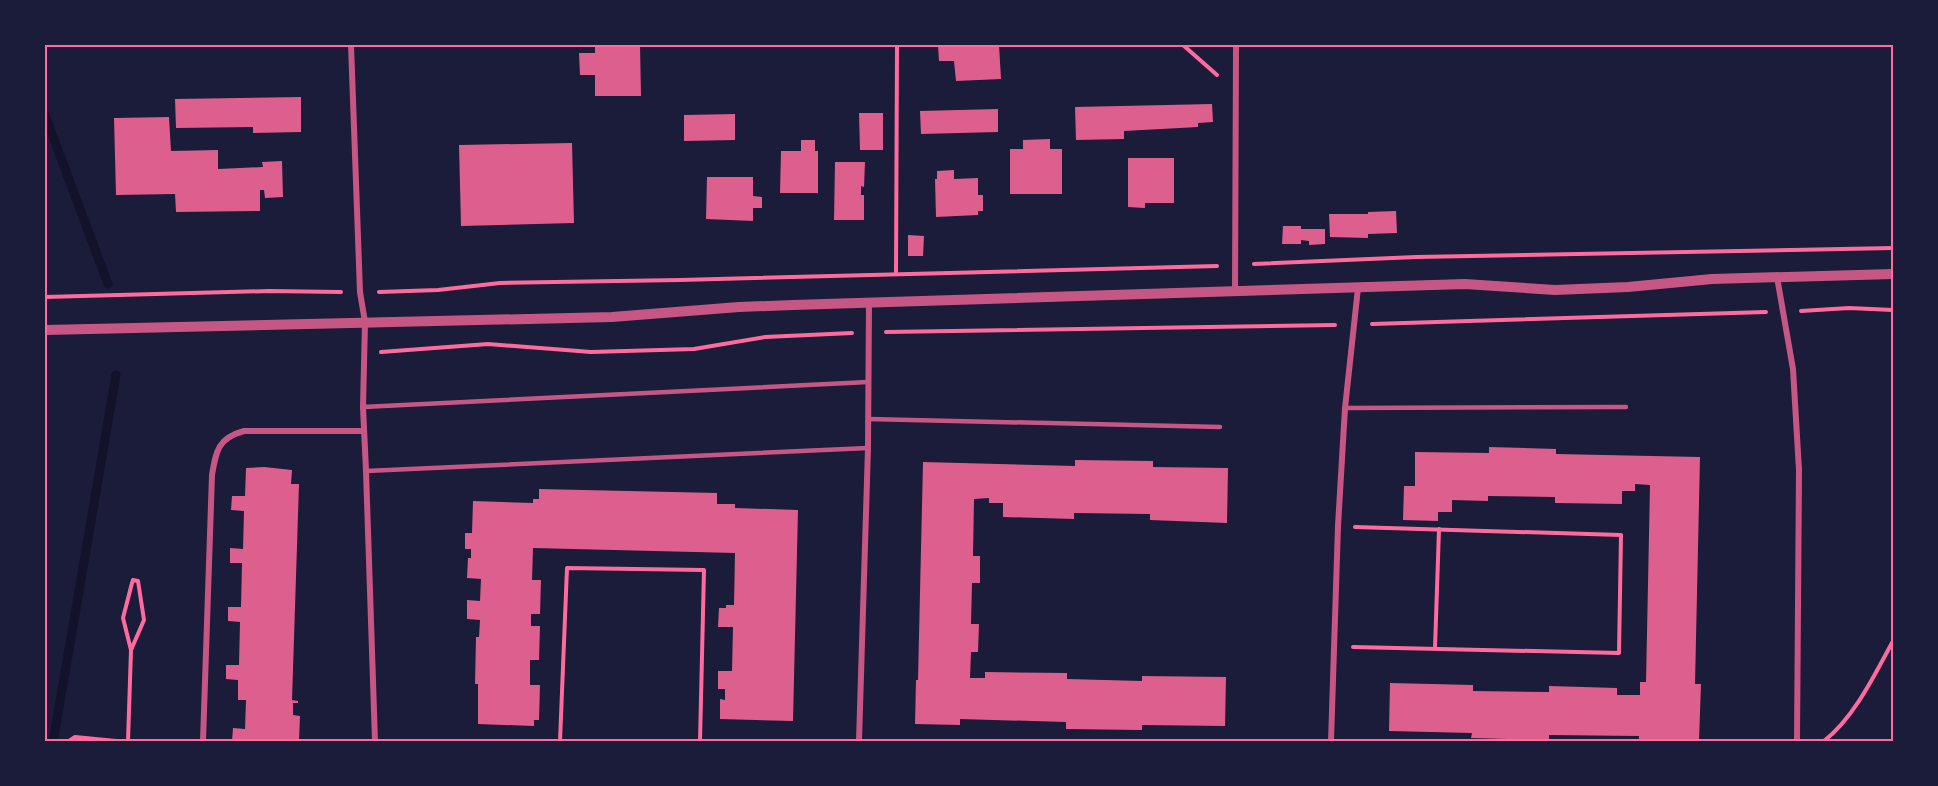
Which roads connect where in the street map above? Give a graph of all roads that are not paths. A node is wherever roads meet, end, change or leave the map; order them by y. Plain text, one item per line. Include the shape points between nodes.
1 (351, 45) edge
2 (1236, 45) edge
3 (1893, 274) edge
4 (1777, 277) junction
5 (1358, 288) junction
6 (1235, 291) junction
7 (869, 303) junction
8 (365, 322) junction
9 (45, 330) edge
10 (868, 382) junction
11 (363, 407) junction
12 (1626, 407) dead end
13 (1345, 408) junction
14 (868, 419) junction
15 (1220, 427) dead end
16 (363, 431) junction
17 (868, 448) junction
18 (366, 471) junction
19 (203, 741) edge
20 (375, 741) edge
21 (859, 741) edge
22 (1331, 741) edge
23 (1797, 741) edge

1 - 8 street via 360,292
2 - 6 street
3 - 4 street
4 - 5 street via 1555,290 1465,284
4 - 23 street via 1793,369 1799,470
5 - 6 street
5 - 13 street
6 - 7 street
7 - 8 street via 739,307 612,317
7 - 10 street
8 - 9 street
8 - 11 street
10 - 11 lane
10 - 14 street
11 - 16 street
12 - 13 lane
13 - 22 street
14 - 15 lane
14 - 17 street
16 - 18 street
16 - 19 street via 244,431 233,434 217,451 212,476
17 - 18 lane
17 - 21 street
18 - 20 street

